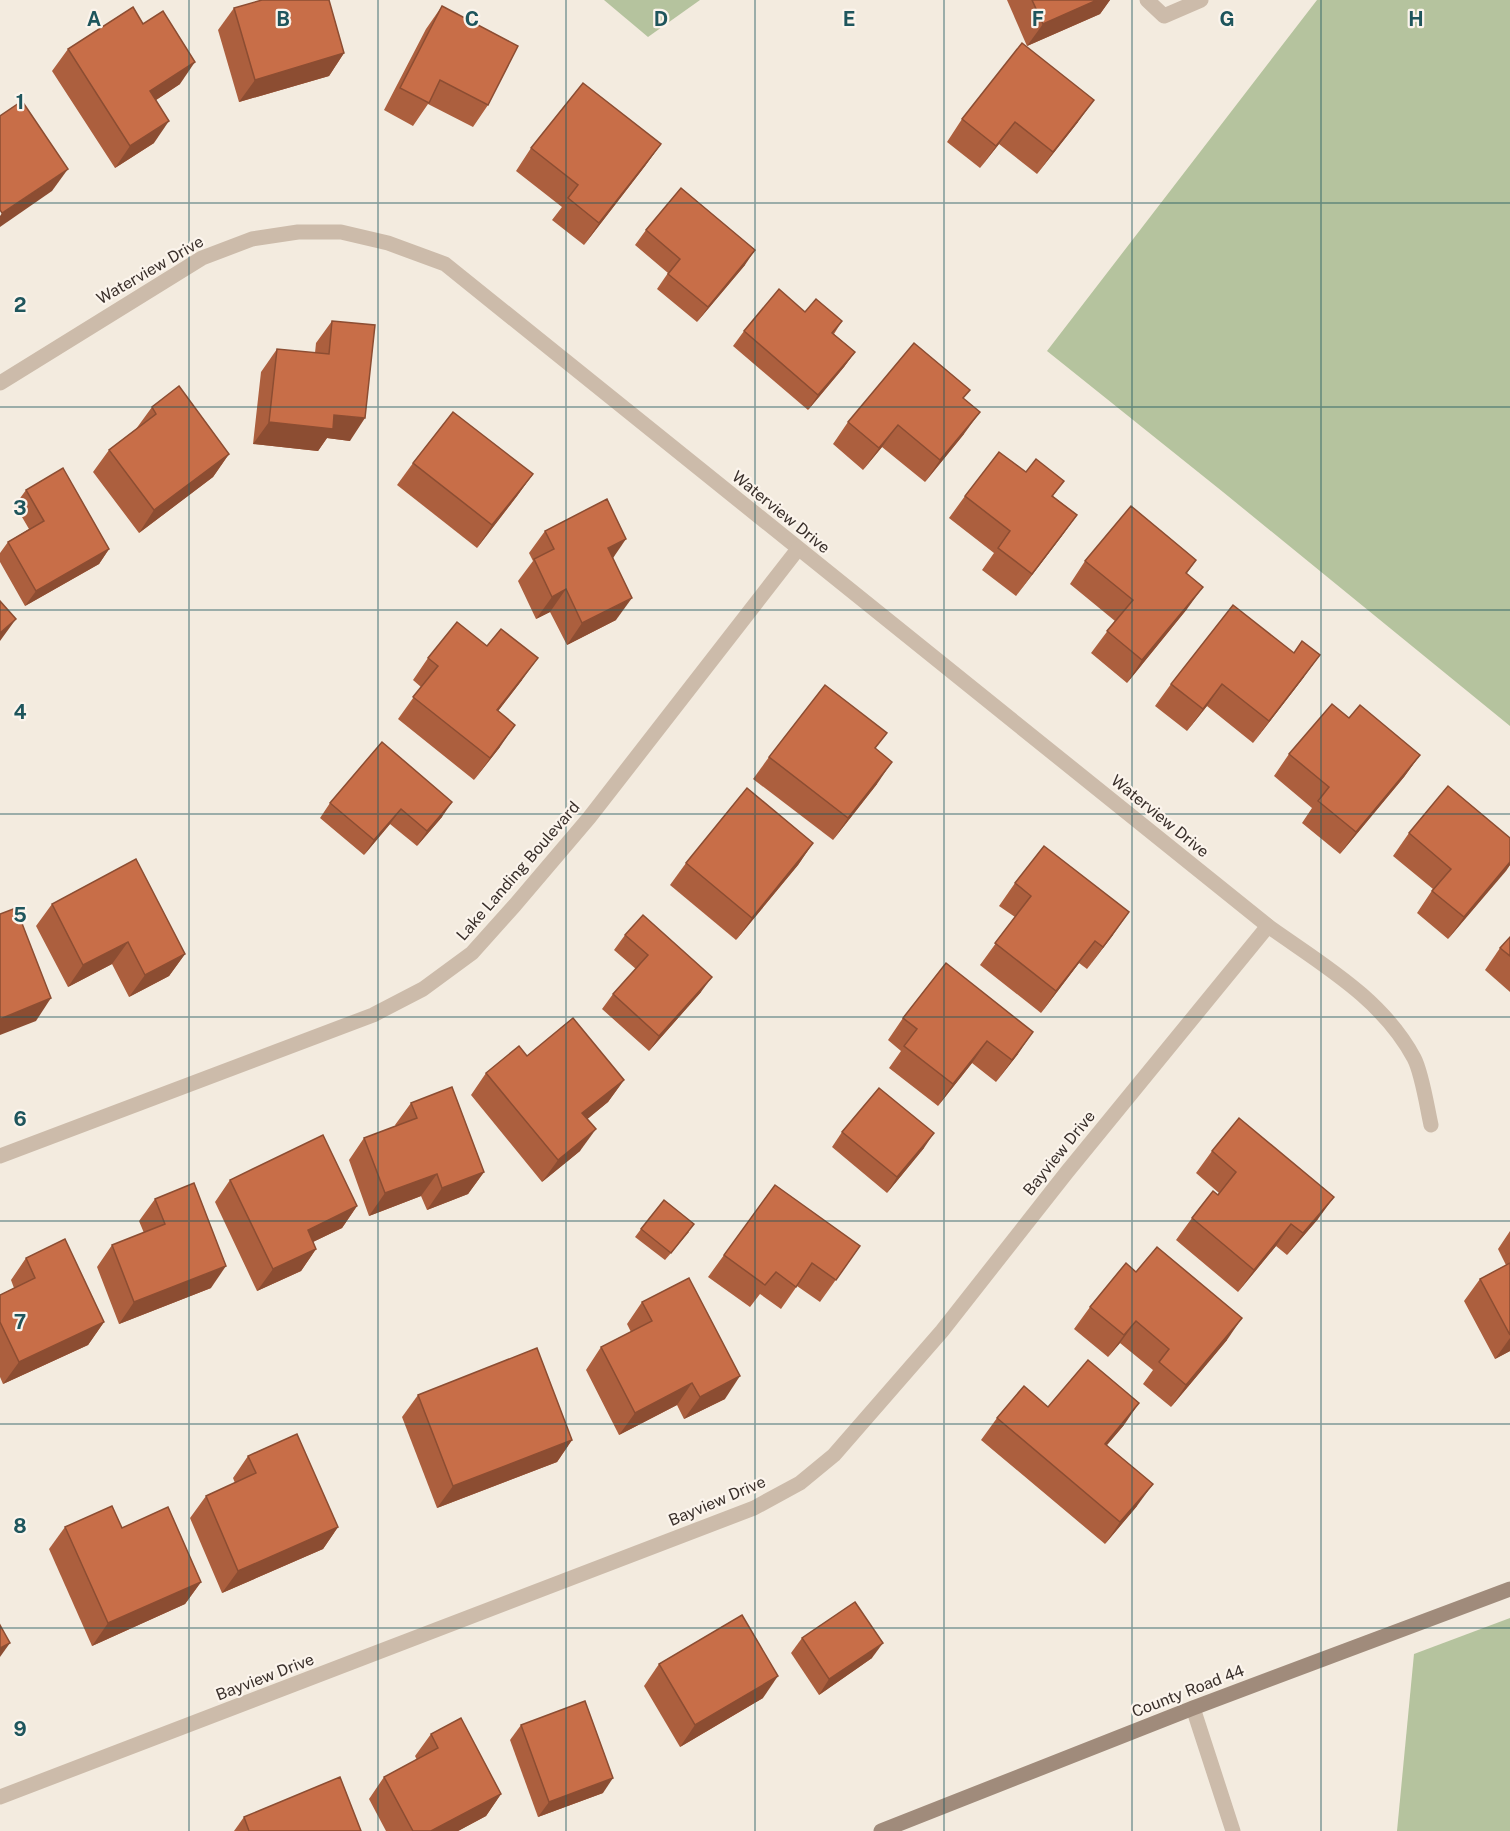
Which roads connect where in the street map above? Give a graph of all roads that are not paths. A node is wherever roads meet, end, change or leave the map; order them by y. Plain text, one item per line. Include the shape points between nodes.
1 (1148, 0) edge
2 (1201, 0) edge
3 (0, 382) edge
4 (798, 549) junction
5 (1268, 926) junction
6 (1431, 1125) dead end
7 (0, 1156) edge
8 (1510, 1589) edge
9 (1193, 1708) junction
10 (0, 1797) edge
11 (881, 1831) edge
12 (1233, 1831) edge

1 - 2 street via 1164,16
3 - 4 street, Waterview Drive via 202,258 252,239 298,232 340,232 388,243 444,264
4 - 5 street, Waterview Drive
4 - 7 street, Lake Landing Boulevard via 589,818 472,953 423,989 373,1015
5 - 6 street, Waterview Drive via 1360,991 1391,1024 1415,1059
5 - 10 street, Bayview Drive via 942,1331 834,1455 800,1483 754,1508
8 - 9 main road, County Road 44
9 - 11 main road, County Road 44
9 - 12 street

